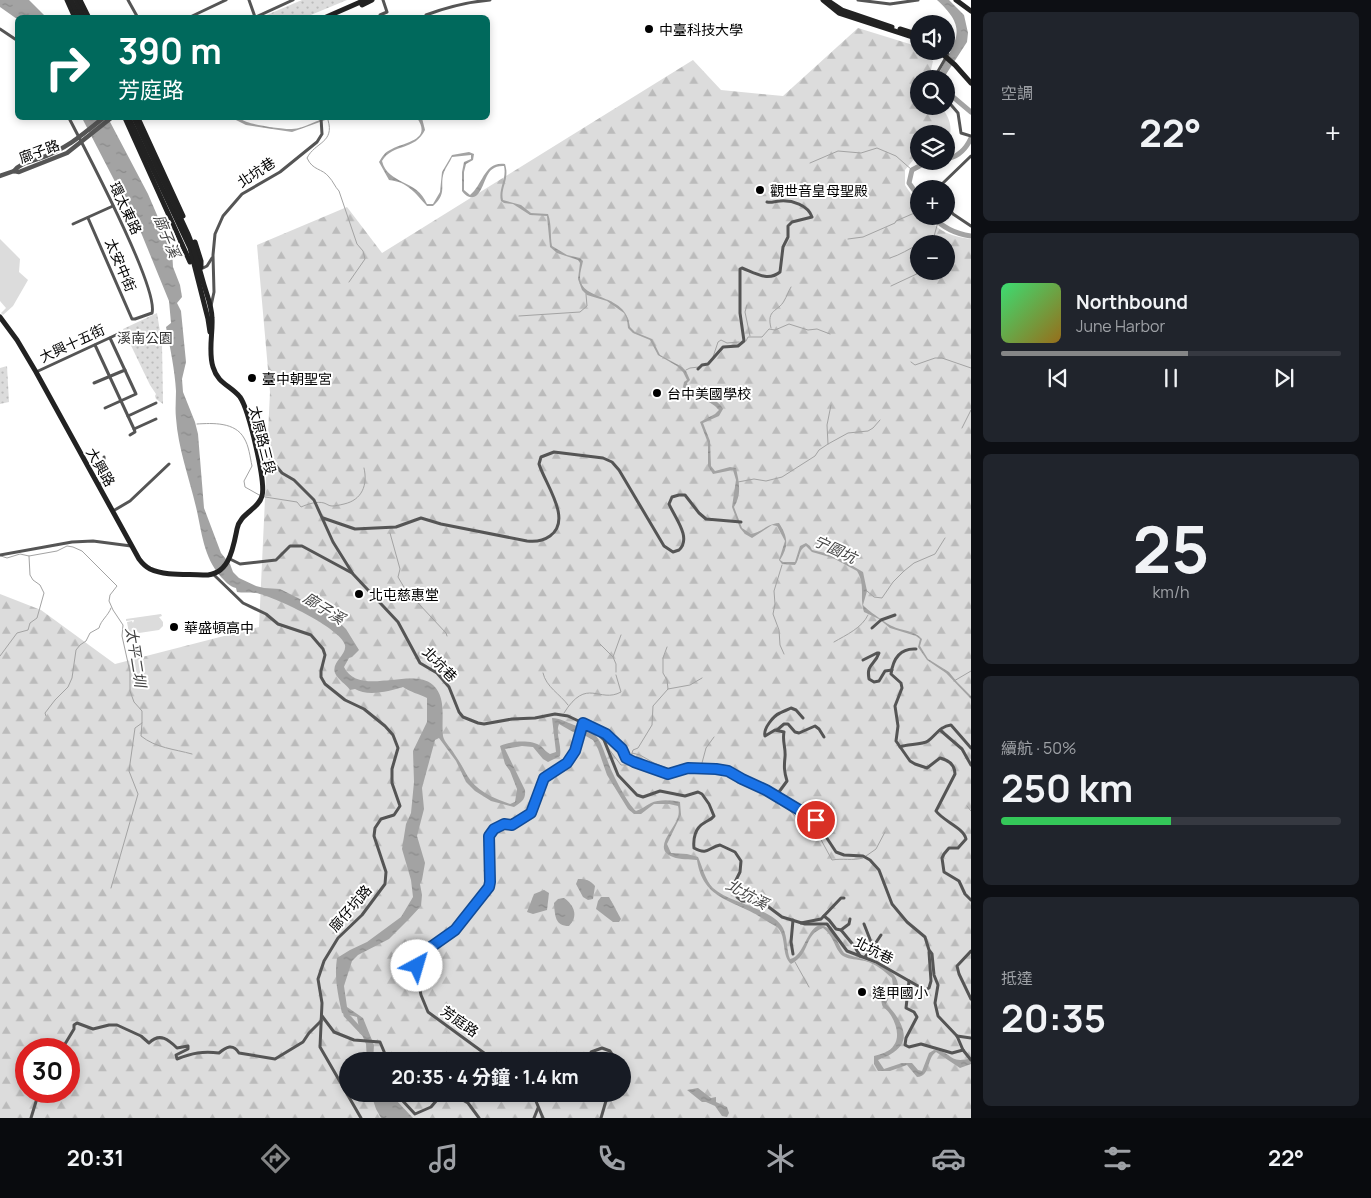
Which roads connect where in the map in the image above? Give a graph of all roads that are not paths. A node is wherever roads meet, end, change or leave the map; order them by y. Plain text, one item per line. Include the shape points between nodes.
1 (67, 0) edge
2 (71, 0) edge
3 (76, 0) edge
4 (80, 0) edge
5 (128, 0) edge
6 (226, 0) edge
7 (249, 0) edge
8 (293, 0) edge
9 (372, 0) edge
10 (383, 0) edge
11 (490, 0) edge
12 (823, 0) edge
13 (828, 0) edge
14 (858, 0) edge
15 (918, 0) edge
16 (956, 0) edge
17 (287, 1) edge
18 (363, 1) edge
19 (971, 11) edge
20 (74, 15) edge
21 (78, 15) edge
22 (83, 15) edge
23 (88, 15) edge
24 (136, 15) edge
25 (194, 15) edge
26 (254, 15) edge
27 (259, 15) edge
28 (331, 15) edge
29 (337, 15) edge
30 (380, 15) edge
31 (426, 15) edge
32 (0, 29) edge
33 (910, 32) edge
34 (910, 36) edge
35 (15, 40) edge
36 (953, 60) edge
37 (956, 63) junction
38 (971, 78) edge
39 (971, 83) edge
40 (955, 110) edge
41 (69, 120) edge
42 (101, 120) edge
43 (108, 120) edge
44 (126, 120) edge
45 (130, 120) edge
46 (135, 120) edge
47 (139, 120) edge
48 (321, 120) edge
49 (971, 136) edge
50 (82, 139) junction
51 (971, 156) edge
52 (0, 176) edge
53 (946, 180) edge
54 (767, 202) dead end
55 (114, 206) junction
56 (955, 215) edge
57 (88, 218) junction
58 (73, 224) dead end
59 (971, 226) edge
60 (213, 255) junction
61 (213, 268) junction
62 (197, 271) junction
63 (210, 306) junction
64 (0, 318) edge
65 (134, 320) joint
66 (6, 325) junction
67 (0, 329) edge
68 (118, 334) dead end
69 (110, 338) junction
70 (95, 345) junction
71 (212, 355) junction
72 (698, 369) dead end
73 (125, 370) junction
74 (36, 372) junction
75 (110, 376) junction
76 (94, 383) dead end
77 (121, 401) junction
78 (156, 403) dead end
79 (106, 408) dead end
80 (128, 416) junction
81 (156, 419) dead end
82 (134, 429) junction
83 (130, 435) dead end
84 (256, 451) junction
85 (104, 457) dead end
86 (169, 464) dead end
87 (98, 484) junction
88 (113, 511) junction
89 (323, 518) junction
90 (741, 522) dead end
91 (131, 546) junction
92 (0, 554) edge
93 (229, 560) junction
94 (214, 573) junction
95 (354, 574) junction
96 (895, 615) dead end
97 (872, 628) dead end
98 (916, 649) dead end
99 (863, 660) dead end
100 (892, 670) junction
101 (803, 718) dead end
102 (583, 723) junction
103 (590, 726) junction
104 (776, 730) junction
105 (940, 730) junction
106 (824, 737) dead end
107 (900, 747) junction
108 (971, 748) edge
109 (971, 765) edge
110 (776, 796) junction
111 (844, 898) dead end
112 (971, 900) edge
113 (824, 916) junction
114 (850, 919) dead end
115 (793, 920) junction
116 (801, 923) junction
117 (864, 924) dead end
118 (841, 930) junction
119 (881, 934) dead end
120 (873, 947) junction
121 (929, 950) junction
122 (971, 951) edge
123 (794, 954) dead end
124 (860, 956) junction
125 (865, 957) junction
126 (909, 981) junction
127 (971, 999) edge
128 (322, 1016) junction
129 (321, 1021) junction
130 (957, 1036) junction
131 (69, 1038) edge
132 (971, 1038) edge
133 (963, 1050) junction
134 (384, 1052) edge
135 (483, 1052) edge
136 (591, 1052) edge
137 (611, 1052) edge
138 (971, 1060) edge
139 (404, 1102) edge
140 (435, 1102) edge
141 (465, 1102) edge
142 (536, 1102) edge
143 (606, 1102) edge
144 (36, 1103) edge
145 (539, 1108) junction
146 (31, 1118) edge
147 (361, 1118) edge
148 (479, 1118) edge
149 (534, 1118) edge
150 (543, 1118) edge
151 (601, 1118) edge

1 - 20 main road
2 - 21 main road
3 - 22 main road
4 - 23 main road
5 - 24 street
6 - 25 street
7 - 26 street
8 - 17 street
9 - 18 main road
10 - 30 street via 387,12
11 - 31 street
12 - 34 main road via 839,13
13 - 33 main road via 849,13
14 - 15 street via 890,4
16 - 19 main road
17 - 27 street
18 - 28 main road
18 - 29 main road
32 - 35 street
36 - 37 main road
37 - 38 main road
37 - 39 main road
40 - 49 street via 961,133
41 - 50 street, 環太東路
42 - 50 street
43 - 50 street
44 - 62 main road, 太原路三段
45 - 62 main road, 太原路三段 via 190,248
46 - 62 main road, 太原路三段 via 193,247
47 - 62 main road, 太原路三段 via 197,246 202,260
48 - 60 street, 北坑巷 via 322,134 317,142 280,172 242,194 222,216 215,234
50 - 52 street, 廍子路 via 56,159
50 - 55 street, 環太東路
51 - 53 street
54 - 72 street via 800,204 812,217 788,226 780,272 775,276 769,278 740,269 744,341 738,346 723,347 708,364
55 - 57 street
55 - 65 street, 環太東路 via 152,300 152,313
56 - 59 street
57 - 58 street
57 - 65 street, 太安中街
60 - 61 street, 北坑巷
60 - 62 street via 209,264
61 - 62 street
61 - 63 street, 北坑巷 via 214,292
62 - 63 main road, 太原路三段
62 - 71 main road, 太原路三段
63 - 71 main road, 太原路三段
64 - 66 main road, 大興路
66 - 67 street
66 - 74 main road, 大興路
68 - 69 street, 大興十五街
69 - 70 street, 大興十五街
69 - 73 street
70 - 74 street, 大興十五街
70 - 75 street
71 - 84 main road, 太原路三段 via 216,374 242,401
73 - 75 street
73 - 77 street via 136,394
74 - 87 main road, 大興路
75 - 76 street
75 - 77 street
77 - 79 street
77 - 80 street
78 - 80 street
80 - 82 street
81 - 82 street
82 - 83 street
84 - 89 street, 北坑巷 via 267,455 282,473 294,480 314,500
84 - 93 main road, 太原路三段 via 262,495 237,526
85 - 87 street via 105,481
86 - 88 street via 130,501
87 - 88 main road, 大興路
88 - 91 main road, 大興路
89 - 90 street via 355,529 396,527 421,518 532,542 547,538 559,524 558,508 539,464 541,457 554,452 612,462 664,546 673,552 685,542 669,504 672,497 685,495 706,519
89 - 95 street, 北坑巷 via 332,542
91 - 92 street via 72,542
91 - 94 main road, 大興路 via 139,559 157,572
93 - 94 main road
93 - 95 street, 北坑巷 via 240,564 276,560 290,546 302,546
94 - 128 street, 廍仔坑路 via 222,585 243,603 278,624 314,638 326,655 321,676 325,684 385,726 398,748 392,783 400,806 394,815 381,819 374,828 386,872 385,884 362,916 338,938 324,961 318,979
95 - 102 street, 北坑巷 via 398,622 420,663 437,673 449,687 464,717 484,724 555,714
96 - 97 street via 881,620
98 - 100 street via 903,651 893,663
99 - 100 street via 879,653 869,667 869,679 874,682 879,681 885,671
100 - 107 street via 891,674 902,688 895,706 896,736
101 - 104 street via 791,708 778,713 766,727 765,736
102 - 103 street, 北坑巷
102 - 135 street, 芳庭路 via 575,751 567,763 544,778 531,813 516,823 499,826 490,832 489,887 460,925 421,954 417,966 421,995 428,1012
103 - 110 street, 北坑巷 via 615,741 626,758 661,772 675,773 688,768 728,771
103 - 115 street, 北坑巷 via 604,740 618,775 637,795 643,797 660,790 685,796 702,794 714,816 702,823 694,839 694,848 703,852 720,845 735,852 741,860 733,886 737,897 746,902 762,902 782,917
104 - 106 street via 788,724 799,733 815,726
104 - 110 street via 784,732 782,739 786,756 783,764 787,781
105 - 107 street via 926,743
105 - 108 street via 951,725
105 - 109 street via 962,749
107 - 112 street via 914,764 927,768 940,758 948,760 954,769 955,774 936,811 963,832 966,839 958,848 950,848 944,854 943,867
110 - 121 street, 北坑巷 via 816,820 836,852 870,860 879,870 892,904 925,937
111 - 113 street
113 - 116 street
113 - 118 street
114 - 118 street
115 - 116 street, 北坑巷
115 - 123 street via 791,942
116 - 124 street, 北坑巷 via 827,924 847,951
117 - 120 street
118 - 124 street
119 - 120 street
120 - 125 street
121 - 126 street, 北坑巷 via 930,986 923,991
121 - 130 street, 北坑巷 via 938,985 936,1010
122 - 127 street via 958,966
124 - 125 street, 北坑巷
125 - 126 street, 北坑巷
126 - 133 street via 906,1008 916,1017 906,1045 921,1044 956,1053
128 - 129 street, 廍仔坑路
128 - 134 street via 334,1032 354,1040 380,1042
129 - 131 street via 303,1042 275,1059 239,1053 231,1046 219,1053 202,1051 177,1059 176,1055 188,1046 177,1048 171,1041 160,1038 149,1043 117,1025 93,1029 77,1023
129 - 147 street, 廍仔坑路 via 320,1047
130 - 132 street
130 - 133 street, 北坑巷
133 - 138 street, 北坑巷
136 - 137 street via 602,1048
139 - 140 street via 415,1114
141 - 148 street
142 - 145 street
143 - 151 street
144 - 146 street
145 - 149 street
145 - 150 street

